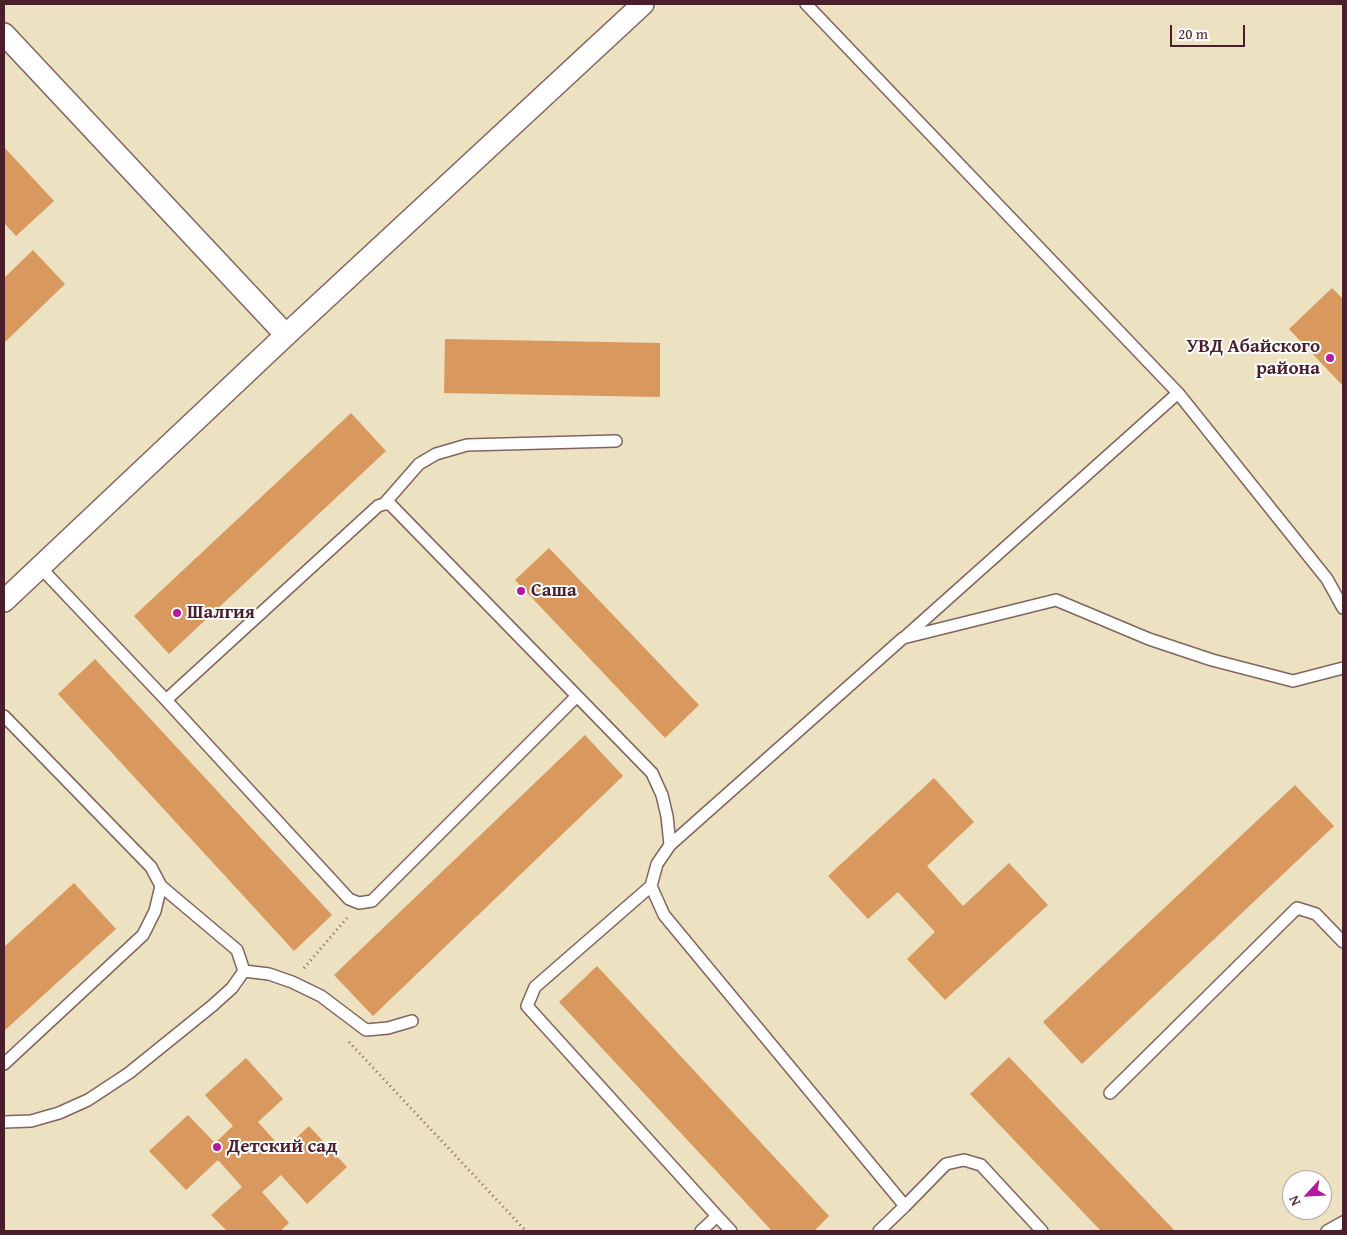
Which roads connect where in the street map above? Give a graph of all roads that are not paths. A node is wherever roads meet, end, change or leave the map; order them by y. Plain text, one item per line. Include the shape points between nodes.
1 (643, 4) edge
2 (806, 4) edge
3 (4, 34) edge
4 (286, 335) junction
5 (1178, 393) junction
6 (616, 441) dead end
7 (384, 504) junction
8 (40, 567) junction
9 (4, 601) edge
10 (1343, 608) edge
11 (904, 638) junction
12 (1343, 668) edge
13 (578, 696) junction
14 (166, 700) junction
15 (4, 716) edge
16 (670, 845) junction
17 (161, 886) junction
18 (651, 886) junction
19 (1343, 942) edge
20 (244, 971) junction
21 (412, 1021) dead end
22 (4, 1064) edge
23 (1110, 1093) dead end
24 (4, 1122) edge
25 (905, 1206) junction
26 (717, 1216) junction
27 (1343, 1222) edge
28 (701, 1231) edge
29 (731, 1231) edge
30 (879, 1231) edge
31 (1042, 1231) edge
32 (1327, 1231) edge

1 - 4 street
2 - 5 lane
3 - 4 street
4 - 8 street
5 - 10 lane via 1327,579
5 - 11 lane
6 - 7 lane via 467,445 436,454 419,464
7 - 13 lane via 390,504
7 - 14 lane via 378,506
8 - 9 street
8 - 14 lane
11 - 12 lane via 1056,600 1149,639 1293,682
11 - 16 lane
13 - 14 lane via 372,901 359,904 349,899
13 - 16 lane via 652,773 662,795
15 - 17 lane via 151,867
16 - 18 lane via 657,864
17 - 20 lane via 238,950
17 - 22 lane via 155,911 143,935
18 - 25 lane via 664,915
18 - 26 lane via 535,987 527,1006
19 - 23 lane via 1316,914 1297,908
20 - 21 lane via 269,974 322,996 366,1030
20 - 24 lane via 232,988 212,1006 88,1100 32,1121
25 - 30 lane
25 - 31 lane via 946,1164 964,1160 981,1165
26 - 28 lane
26 - 29 lane
27 - 32 lane

